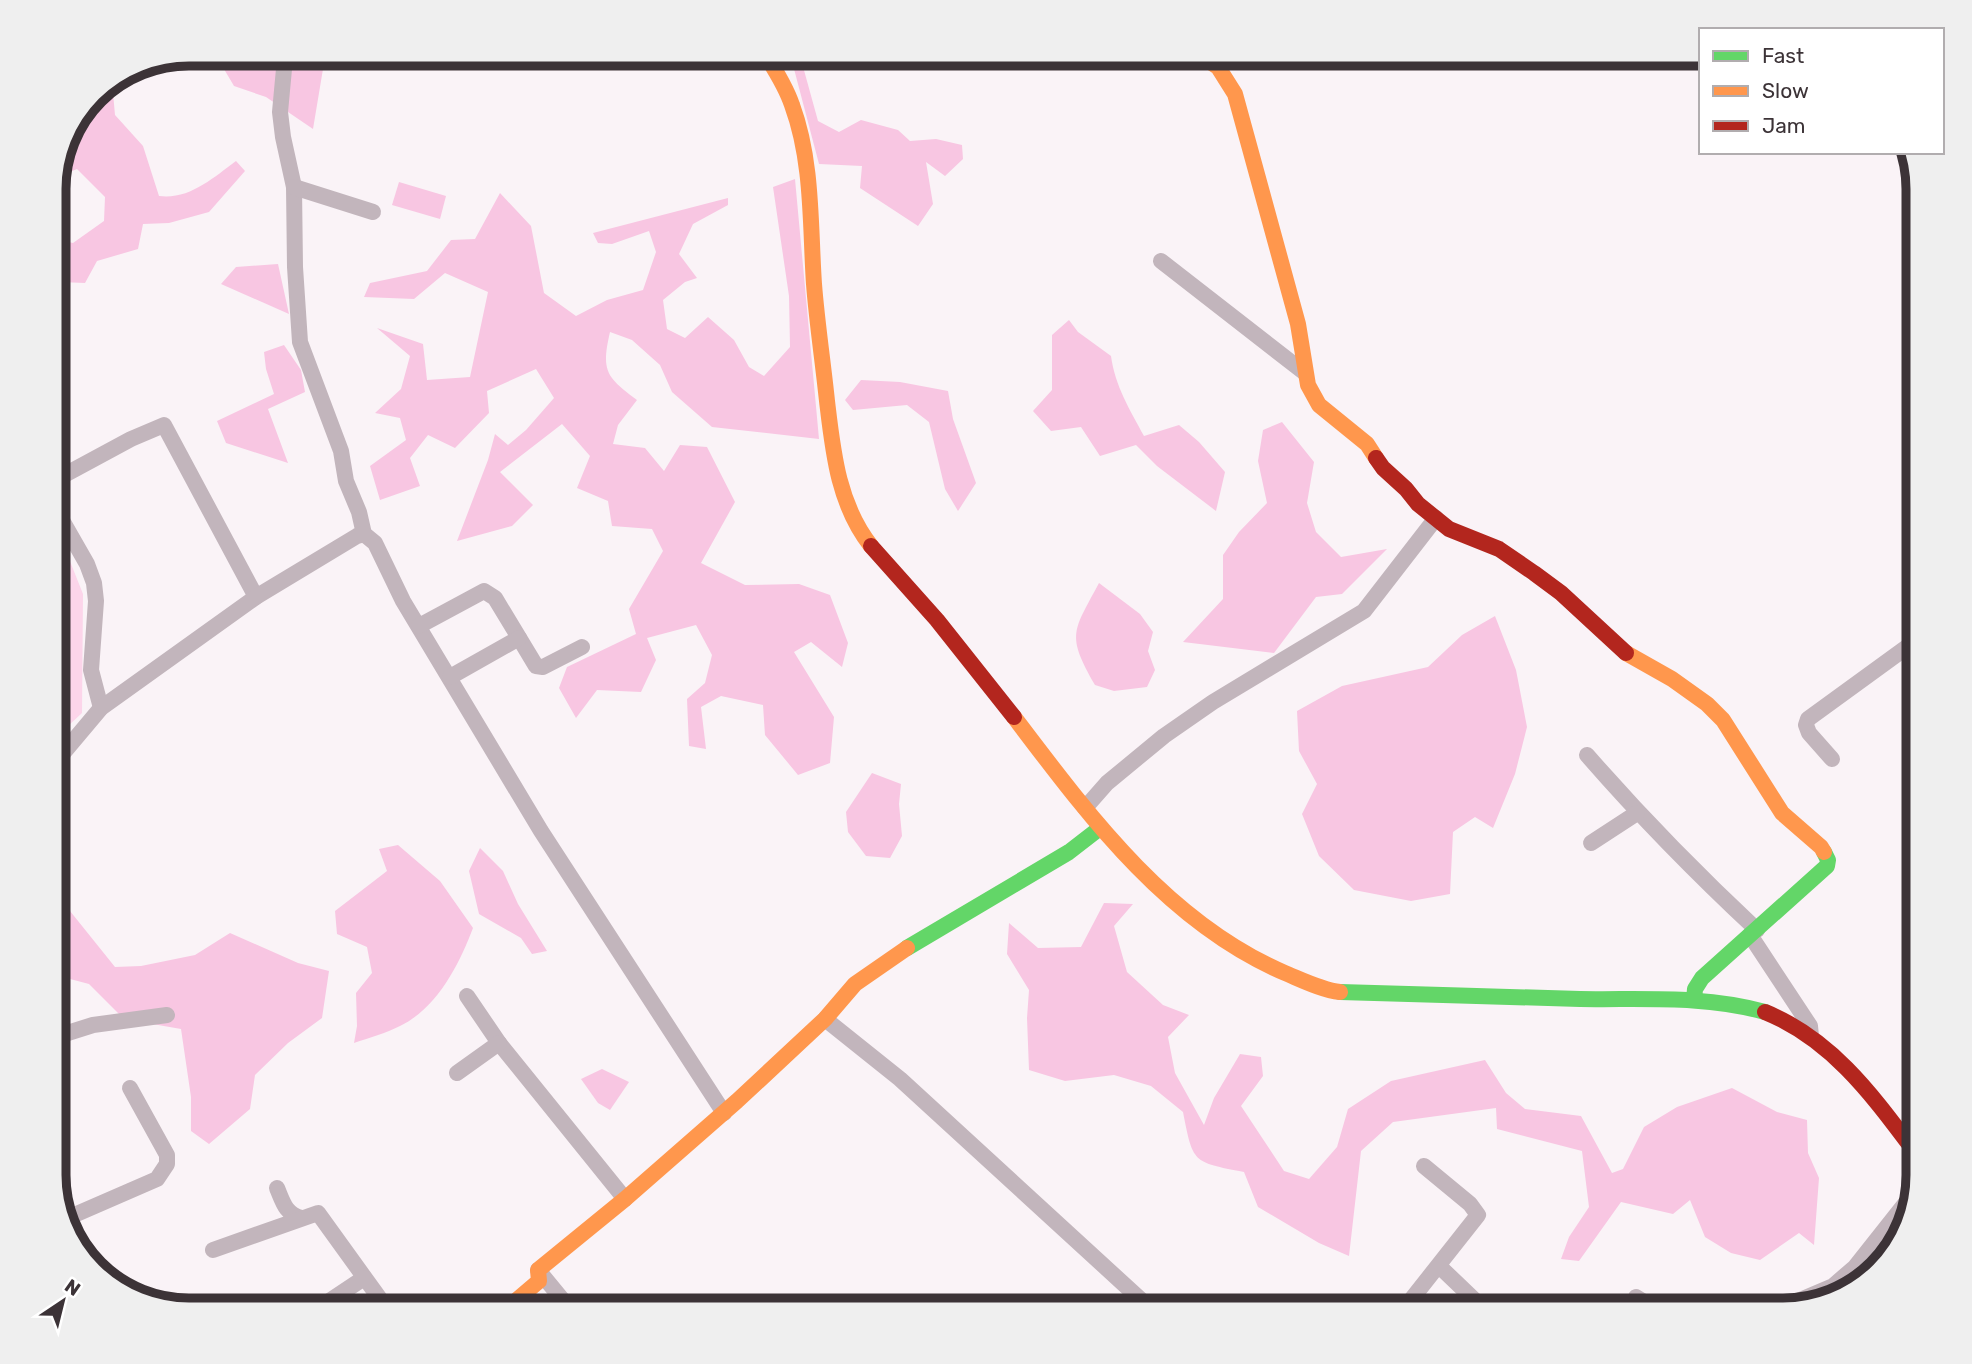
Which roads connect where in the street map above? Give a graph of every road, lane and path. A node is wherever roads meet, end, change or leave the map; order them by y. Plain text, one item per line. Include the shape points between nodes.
1 (1217, 66) edge
2 (285, 67) edge
3 (775, 67) edge
4 (294, 187) junction
5 (373, 212) dead end
6 (1161, 261) dead end
7 (1305, 373) junction
8 (67, 474) edge
9 (1436, 518) junction
10 (67, 529) edge
11 (365, 534) junction
12 (256, 597) junction
13 (419, 626) junction
14 (519, 638) junction
15 (582, 647) dead end
16 (1906, 648) edge
17 (450, 677) junction
18 (101, 708) junction
19 (67, 748) edge
20 (1587, 755) dead end
21 (1832, 758) dead end
22 (1085, 808) junction
23 (1637, 813) junction
24 (1100, 828) junction
25 (1591, 843) dead end
26 (1754, 932) junction
27 (467, 996) dead end
28 (1694, 1000) junction
29 (167, 1015) dead end
30 (825, 1019) junction
31 (67, 1033) edge
32 (1811, 1036) junction
33 (499, 1043) junction
34 (457, 1073) dead end
35 (130, 1088) dead end
36 (724, 1113) junction
37 (1906, 1141) edge
38 (1424, 1166) dead end
39 (277, 1188) dead end
40 (625, 1199) junction
41 (1899, 1211) edge
42 (74, 1215) edge
43 (301, 1218) junction
44 (213, 1250) dead end
45 (1439, 1266) junction
46 (537, 1270) junction
47 (364, 1278) junction
48 (1824, 1290) edge
49 (334, 1298) edge
50 (379, 1298) edge
51 (519, 1298) edge
52 (561, 1298) edge
53 (1139, 1298) edge
54 (1414, 1298) edge
55 (1472, 1298) edge

1 - 7 street via 1235,94 1298,324
2 - 4 street via 280,112
3 - 22 street via 798,119 810,197 829,419 844,503 871,545 937,620
4 - 5 street
4 - 11 street via 300,342 341,451 346,481
6 - 7 street
7 - 9 street via 1320,405 1367,444 1383,468
8 - 12 street via 164,425
9 - 22 street via 1364,611 1164,736 1107,783
9 - 26 street via 1448,529 1499,550 1534,573 1620,650 1689,690 1723,720 1782,813 1821,847 1827,866
10 - 18 street via 94,583 91,670
11 - 12 street
11 - 13 street via 375,543
12 - 18 street
13 - 14 street via 484,592 495,598
13 - 17 street
14 - 15 street via 540,668
14 - 17 street
16 - 21 street via 1808,719 1809,733
17 - 36 street via 541,831
18 - 19 street
20 - 23 street
22 - 24 street
23 - 25 street
23 - 26 street
24 - 28 street via 1183,910 1220,938 1266,965 1337,992
24 - 30 street via 1069,852 897,954 855,984
26 - 28 street via 1702,978
26 - 32 street via 1810,1026
27 - 33 street
28 - 32 street via 1758,1009
29 - 31 street
30 - 36 street
30 - 53 street via 919,1097
32 - 37 street via 1859,1080
33 - 34 street
33 - 40 street
35 - 42 street via 167,1156 167,1164 156,1179
36 - 40 street
38 - 45 street via 1478,1213
39 - 43 street via 286,1210
40 - 46 street
41 - 48 street via 1855,1268
43 - 44 street
43 - 47 street via 322,1214
45 - 54 street
45 - 55 street
46 - 51 street via 539,1281
46 - 52 street
47 - 49 street
47 - 50 street

